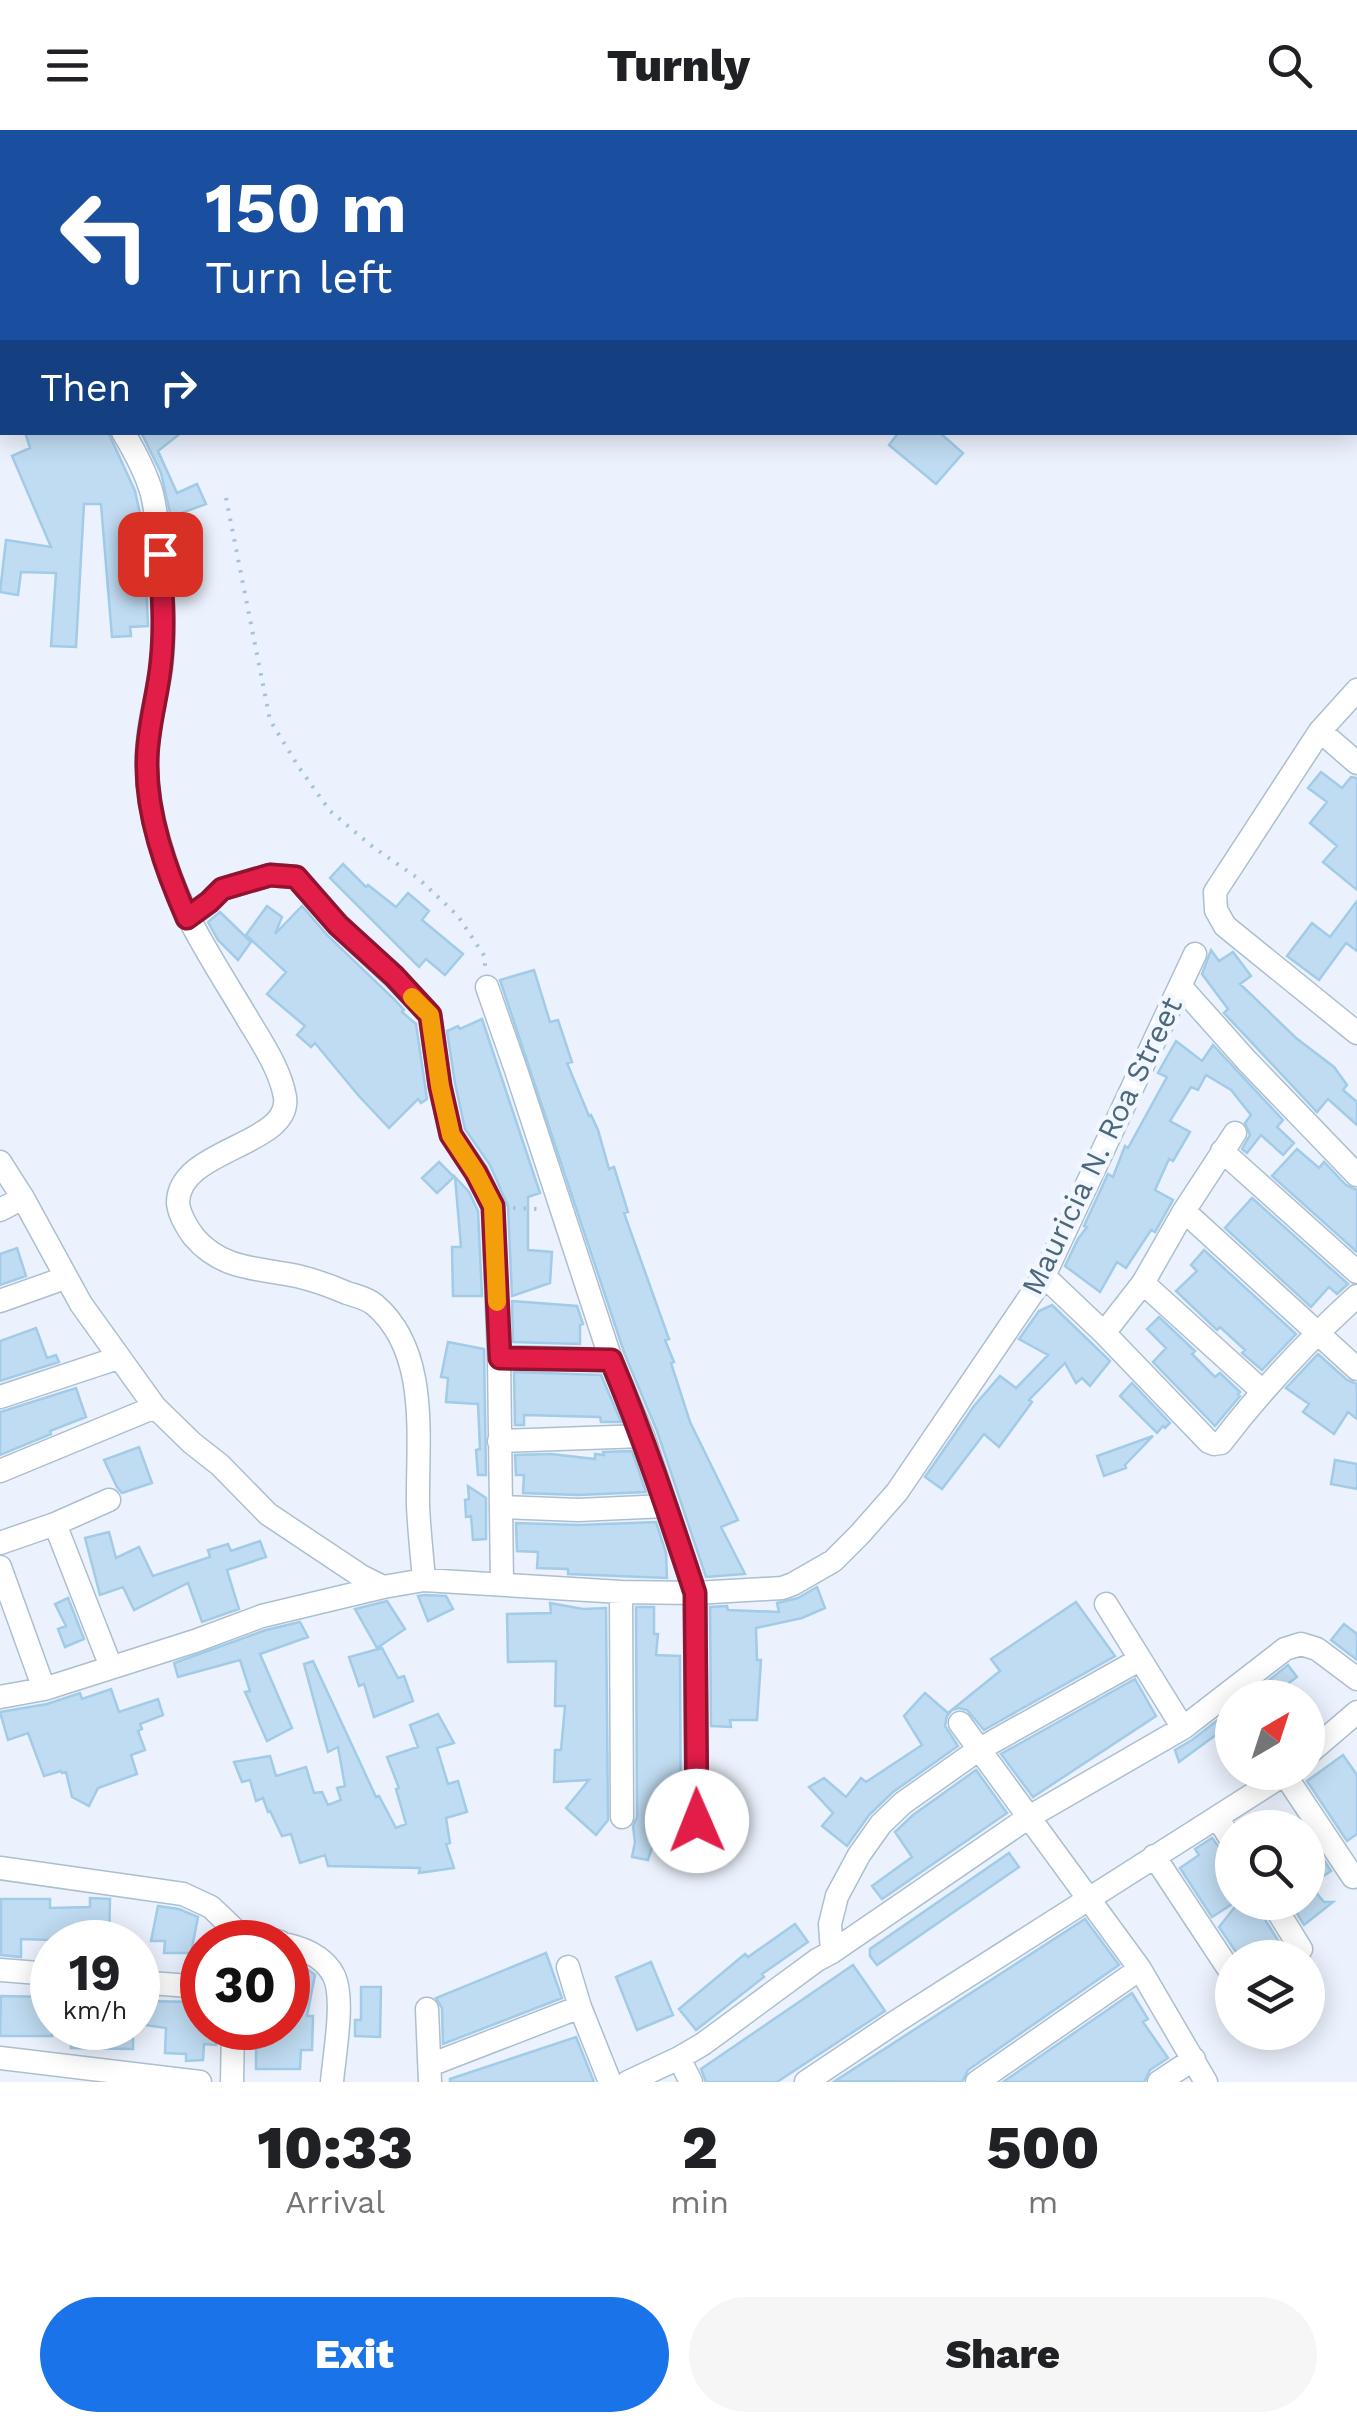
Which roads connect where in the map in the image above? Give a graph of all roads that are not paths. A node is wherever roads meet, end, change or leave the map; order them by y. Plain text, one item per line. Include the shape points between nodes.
1 (125, 435) edge
2 (1357, 690) edge
3 (1320, 731) junction
4 (1357, 763) edge
5 (187, 918) junction
6 (1195, 954) dead end
7 (487, 987) road end
8 (1181, 987) junction
9 (1357, 1033) edge
10 (0, 1162) edge
11 (1357, 1175) edge
12 (23, 1198) junction
13 (0, 1210) edge
14 (1184, 1212) junction
15 (1357, 1272) edge
16 (1044, 1276) junction
17 (65, 1278) junction
18 (1143, 1283) junction
19 (1357, 1296) edge
20 (0, 1301) edge
21 (1317, 1332) junction
22 (1104, 1333) junction
23 (118, 1358) junction
24 (500, 1358) junction
25 (611, 1360) junction
26 (1357, 1369) edge
27 (1261, 1390) junction
28 (0, 1396) edge
29 (155, 1407) junction
30 (643, 1436) junction
31 (499, 1441) junction
32 (0, 1472) edge
33 (109, 1500) dead end
34 (666, 1506) junction
35 (501, 1507) junction
36 (55, 1524) junction
37 (0, 1543) edge
38 (0, 1567) edge
39 (424, 1580) junction
40 (502, 1584) junction
41 (383, 1587) junction
42 (621, 1592) junction
43 (695, 1593) junction
44 (1106, 1604) dead end
45 (1139, 1660) junction
46 (111, 1666) junction
47 (1357, 1679) edge
48 (44, 1688) junction
49 (0, 1697) edge
50 (1357, 1712) edge
51 (960, 1722) dead end
52 (1183, 1728) junction
53 (1325, 1739) edge
54 (978, 1750) junction
55 (1261, 1790) edge
56 (1297, 1790) edge
57 (1229, 1810) edge
58 (622, 1817) dead end
59 (1029, 1817) junction
60 (1215, 1819) edge
61 (1154, 1856) junction
62 (698, 1860) dead end
63 (0, 1868) edge
64 (1354, 1877) dead end
65 (1089, 1898) junction
66 (222, 1920) edge
67 (1215, 1948) edge
68 (832, 1952) junction
69 (310, 1953) edge
70 (568, 1967) dead end
71 (1140, 1969) junction
72 (0, 1970) edge
73 (30, 1972) edge
74 (580, 2007) junction
75 (427, 2010) dead end
76 (233, 2050) edge
77 (0, 2058) edge
78 (679, 2058) junction
79 (1194, 2058) junction
80 (430, 2074) edge
81 (200, 2082) edge
82 (232, 2082) edge
83 (332, 2082) edge
84 (610, 2082) edge
85 (628, 2082) edge
86 (691, 2082) edge
87 (806, 2082) edge
88 (977, 2082) edge
89 (1159, 2082) edge
90 (1206, 2082) edge

1 - 5 street via 158,524 164,614 149,734 149,798
2 - 3 street
3 - 4 street
3 - 9 street via 1215,892 1216,910 1225,926
5 - 24 street via 222,889 270,875 296,877 430,1015 451,1135 493,1206
5 - 39 street via 271,1058 286,1100 272,1126 204,1163 185,1181 178,1202 186,1227 229,1264 301,1277 372,1302 398,1329 411,1365 420,1433
6 - 8 street, Mauricia N. Roa Street
7 - 25 street
8 - 11 street
8 - 16 street, Mauricia N. Roa Street
10 - 12 street
12 - 13 street
12 - 17 street
14 - 15 street via 1228,1142
14 - 18 street
14 - 21 street
16 - 22 street
16 - 43 street, Mauricia N. Roa Street via 897,1492 833,1560 782,1588
17 - 20 street
17 - 23 street
18 - 22 street
18 - 27 street
19 - 21 street
21 - 26 street
21 - 27 street
22 - 27 street via 1214,1444
23 - 28 street
23 - 29 street
24 - 25 street
24 - 31 street
25 - 30 street
29 - 32 street
29 - 41 street via 268,1514
30 - 31 street
30 - 34 street
31 - 35 street
33 - 36 street
34 - 35 street
34 - 43 street
35 - 40 street
36 - 37 street
36 - 46 street
38 - 48 street
39 - 40 street, Mauricia N. Roa Street
39 - 41 street, Mauricia N. Roa Street
40 - 42 street, Mauricia N. Roa Street
41 - 46 street, Mauricia N. Roa Street via 262,1616
42 - 43 street, Mauricia N. Roa Street
42 - 58 street
43 - 62 street
44 - 45 street
45 - 52 street
45 - 54 street
46 - 48 street, Mauricia N. Roa Street
47 - 52 street via 1301,1644 1285,1649
48 - 49 street, Mauricia N. Roa Street
50 - 53 street
51 - 54 street
52 - 59 street
54 - 59 street
54 - 68 street via 881,1824 837,1896
55 - 57 street
56 - 64 street
59 - 65 street
59 - 68 street
60 - 61 street
61 - 65 street
61 - 67 street
63 - 66 street via 184,1894
65 - 71 street
65 - 87 street
68 - 78 street
69 - 83 street via 334,1975 339,2000
70 - 74 street
71 - 79 street
71 - 88 street
72 - 73 street
74 - 80 street
74 - 84 street
75 - 80 street
76 - 82 street
77 - 81 street
78 - 85 street
78 - 86 street
79 - 89 street
79 - 90 street

